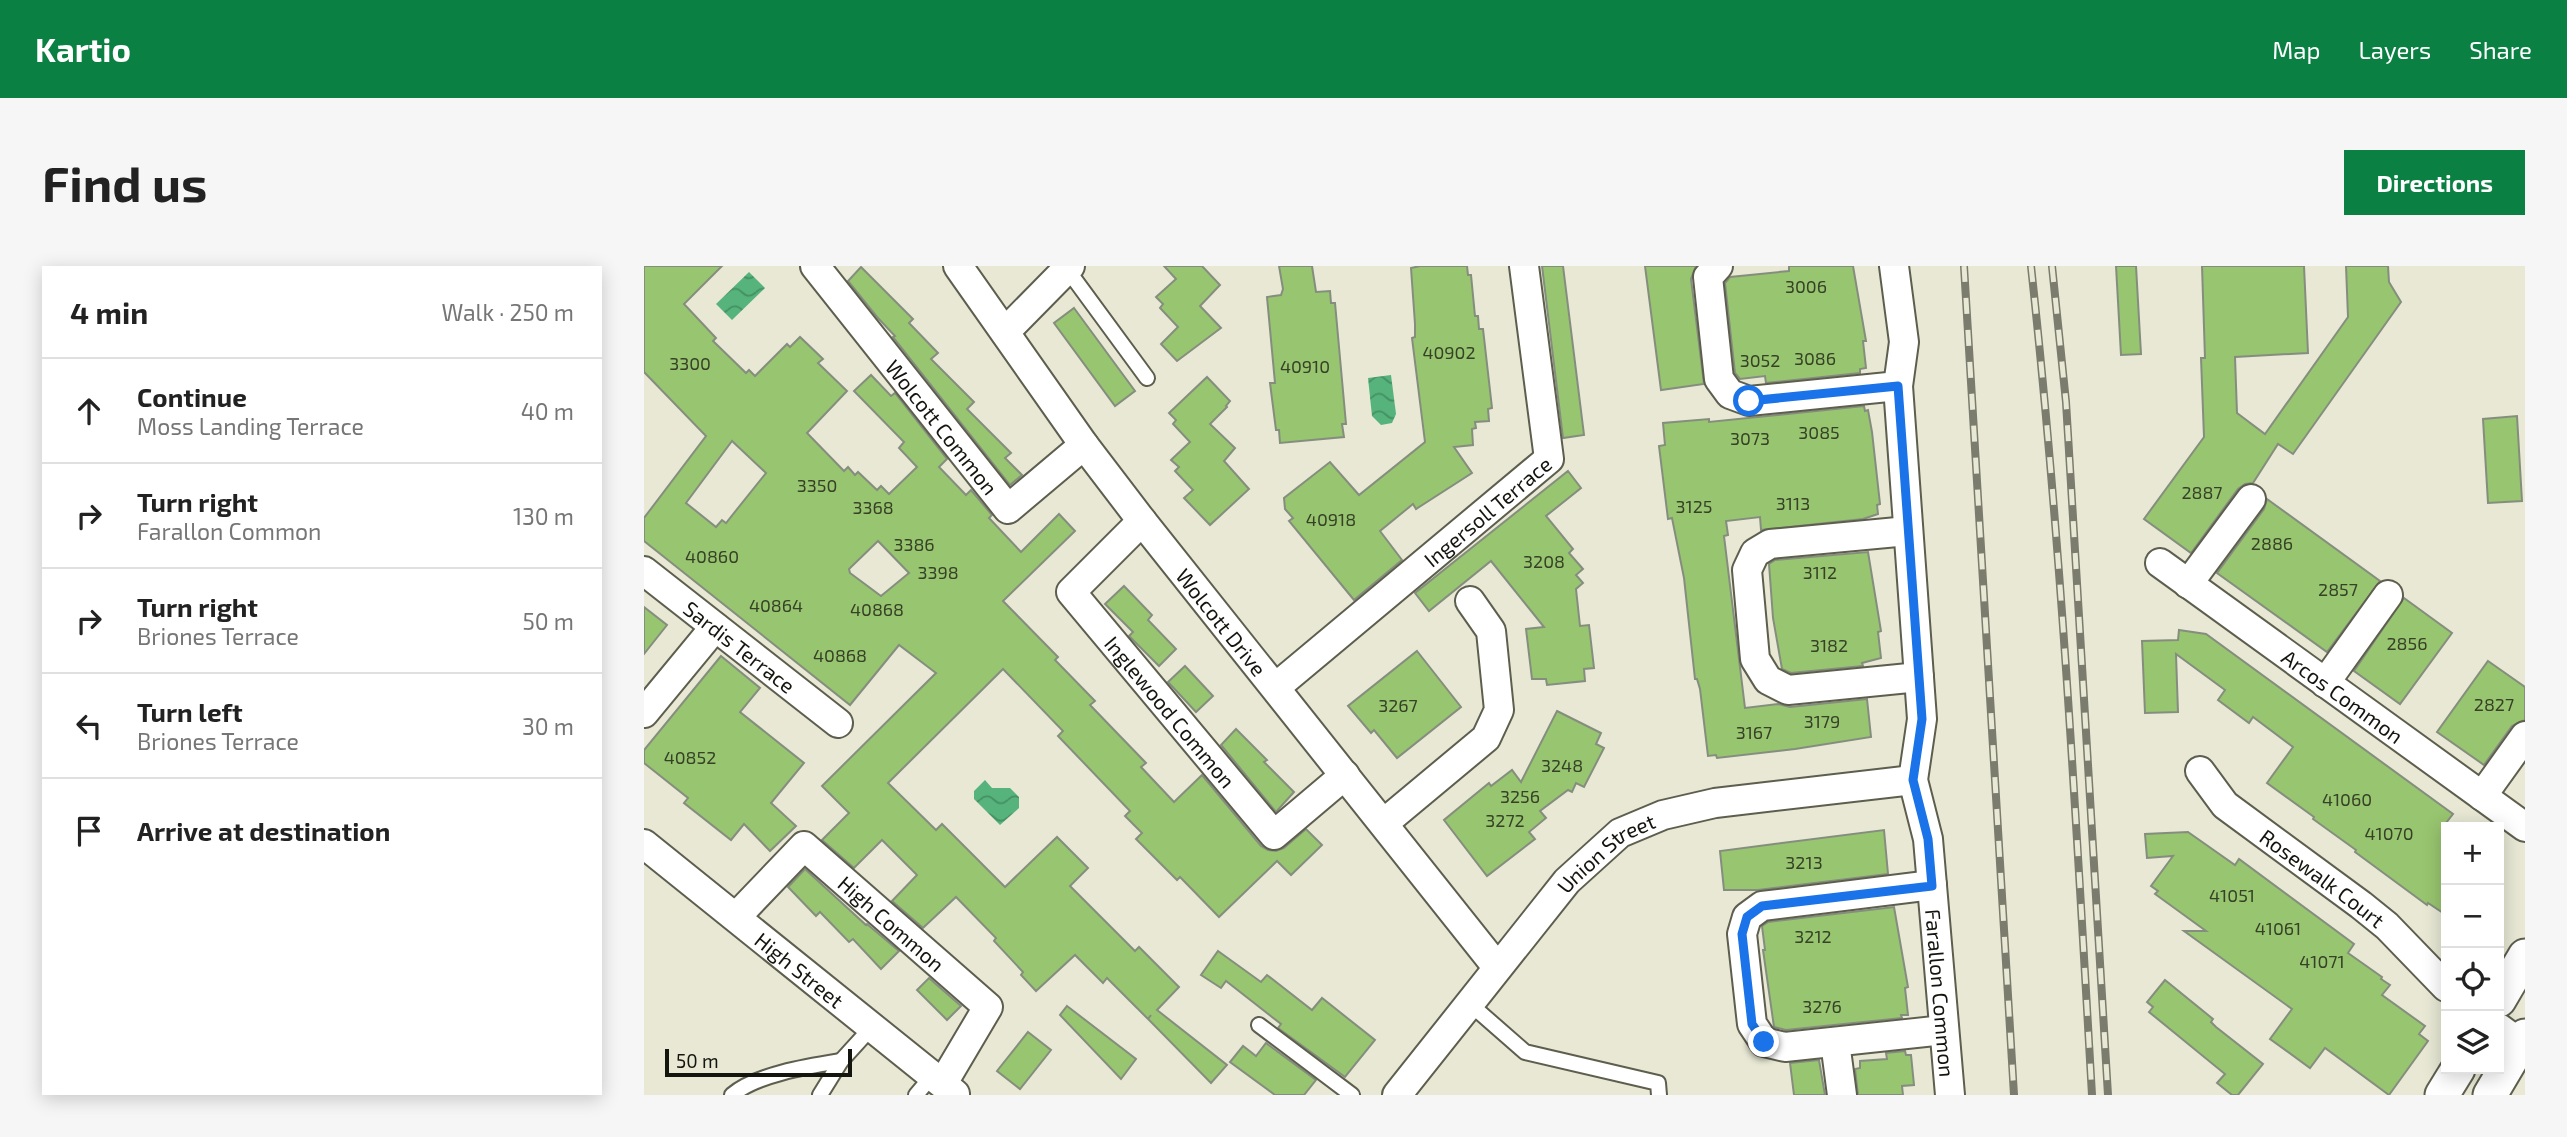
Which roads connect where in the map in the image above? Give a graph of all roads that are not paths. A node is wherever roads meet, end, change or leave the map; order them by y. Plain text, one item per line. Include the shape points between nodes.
1 (815, 266) edge
2 (958, 266) edge
3 (1524, 266) edge
4 (1718, 266) edge
5 (1894, 266) edge
6 (1068, 267) edge
7 (1005, 332) junction
8 (1147, 378) dead end
9 (1898, 386) junction
10 (1084, 445) junction
11 (2251, 499) dead end
12 (1142, 521) junction
13 (1908, 531) junction
14 (2160, 564) dead end
15 (644, 571) edge
16 (2188, 584) junction
17 (2388, 595) dead end
18 (1470, 601) dead end
19 (715, 626) junction
20 (1919, 677) junction
21 (2325, 682) junction
22 (1276, 687) junction
23 (644, 713) edge
24 (838, 723) dead end
25 (2525, 736) edge
26 (2200, 771) dead end
27 (1346, 775) junction
28 (1913, 780) junction
29 (2482, 796) junction
30 (1384, 823) junction
31 (2525, 827) edge
32 (644, 844) edge
33 (1932, 886) junction
34 (736, 917) junction
35 (2525, 956) edge
36 (1497, 967) junction
37 (2441, 982) edge
38 (2504, 992) edge
39 (1469, 1003) junction
40 (1259, 1025) dead end
41 (871, 1028) junction
42 (1944, 1030) junction
43 (2517, 1038) edge
44 (1835, 1042) junction
45 (841, 1061) junction
46 (2455, 1074) edge
47 (937, 1087) edge
48 (732, 1095) edge
49 (820, 1095) edge
50 (1352, 1095) edge
51 (1397, 1095) edge
52 (1659, 1095) edge
53 (1842, 1095) edge
54 (1950, 1095) edge
55 (2442, 1095) edge
56 (2490, 1095) edge

1 - 10 street, Wolcott Common via 1008,509
2 - 7 street, Wolcott Drive
3 - 22 street, Ingersoll Terrace via 1549,459
4 - 9 street via 1708,277 1719,379 1730,394 1749,401
5 - 9 street, Farallon Common via 1904,342
6 - 7 street
6 - 8 lane
7 - 10 street, Wolcott Drive
9 - 13 street, Farallon Common
10 - 12 street, Wolcott Drive
11 - 16 street
12 - 22 street, Wolcott Drive
12 - 27 street, Inglewood Common via 1071,593 1274,835
13 - 20 street, Farallon Common
13 - 20 street via 1770,544 1755,554 1747,570 1755,659 1768,680 1788,690
14 - 16 street, Arcos Common
15 - 19 street, Sardis Terrace
16 - 21 street, Arcos Common
17 - 21 street
18 - 30 street via 1491,631 1499,709 1486,738
19 - 23 street
19 - 24 street, Sardis Terrace
20 - 28 street, Farallon Common via 1922,719
21 - 29 street, Arcos Common
22 - 27 street, Wolcott Drive
25 - 29 street
26 - 37 street, Rosewalk Court via 2225,804 2387,926
27 - 30 street, Wolcott Drive
28 - 33 street, Farallon Common via 1928,839
28 - 36 street, Union Street via 1715,803 1663,815 1620,833 1567,881
29 - 31 street, Arcos Common
30 - 36 street, Wolcott Drive
32 - 34 street, High Street
33 - 42 street, Farallon Common
33 - 44 street via 1762,906 1747,917 1742,934 1752,1024 1764,1042 1785,1047
34 - 41 street, High Street
34 - 47 street, High Common via 804,846 988,1007
35 - 38 street
36 - 39 street, Union Street
39 - 51 street, Union Street
39 - 52 lane via 1525,1052 1658,1083
40 - 50 lane
41 - 45 lane
41 - 47 street, High Street
42 - 44 street
42 - 54 street, Farallon Common
43 - 56 street
44 - 53 street
45 - 48 lane via 763,1080
45 - 49 lane
46 - 55 street

